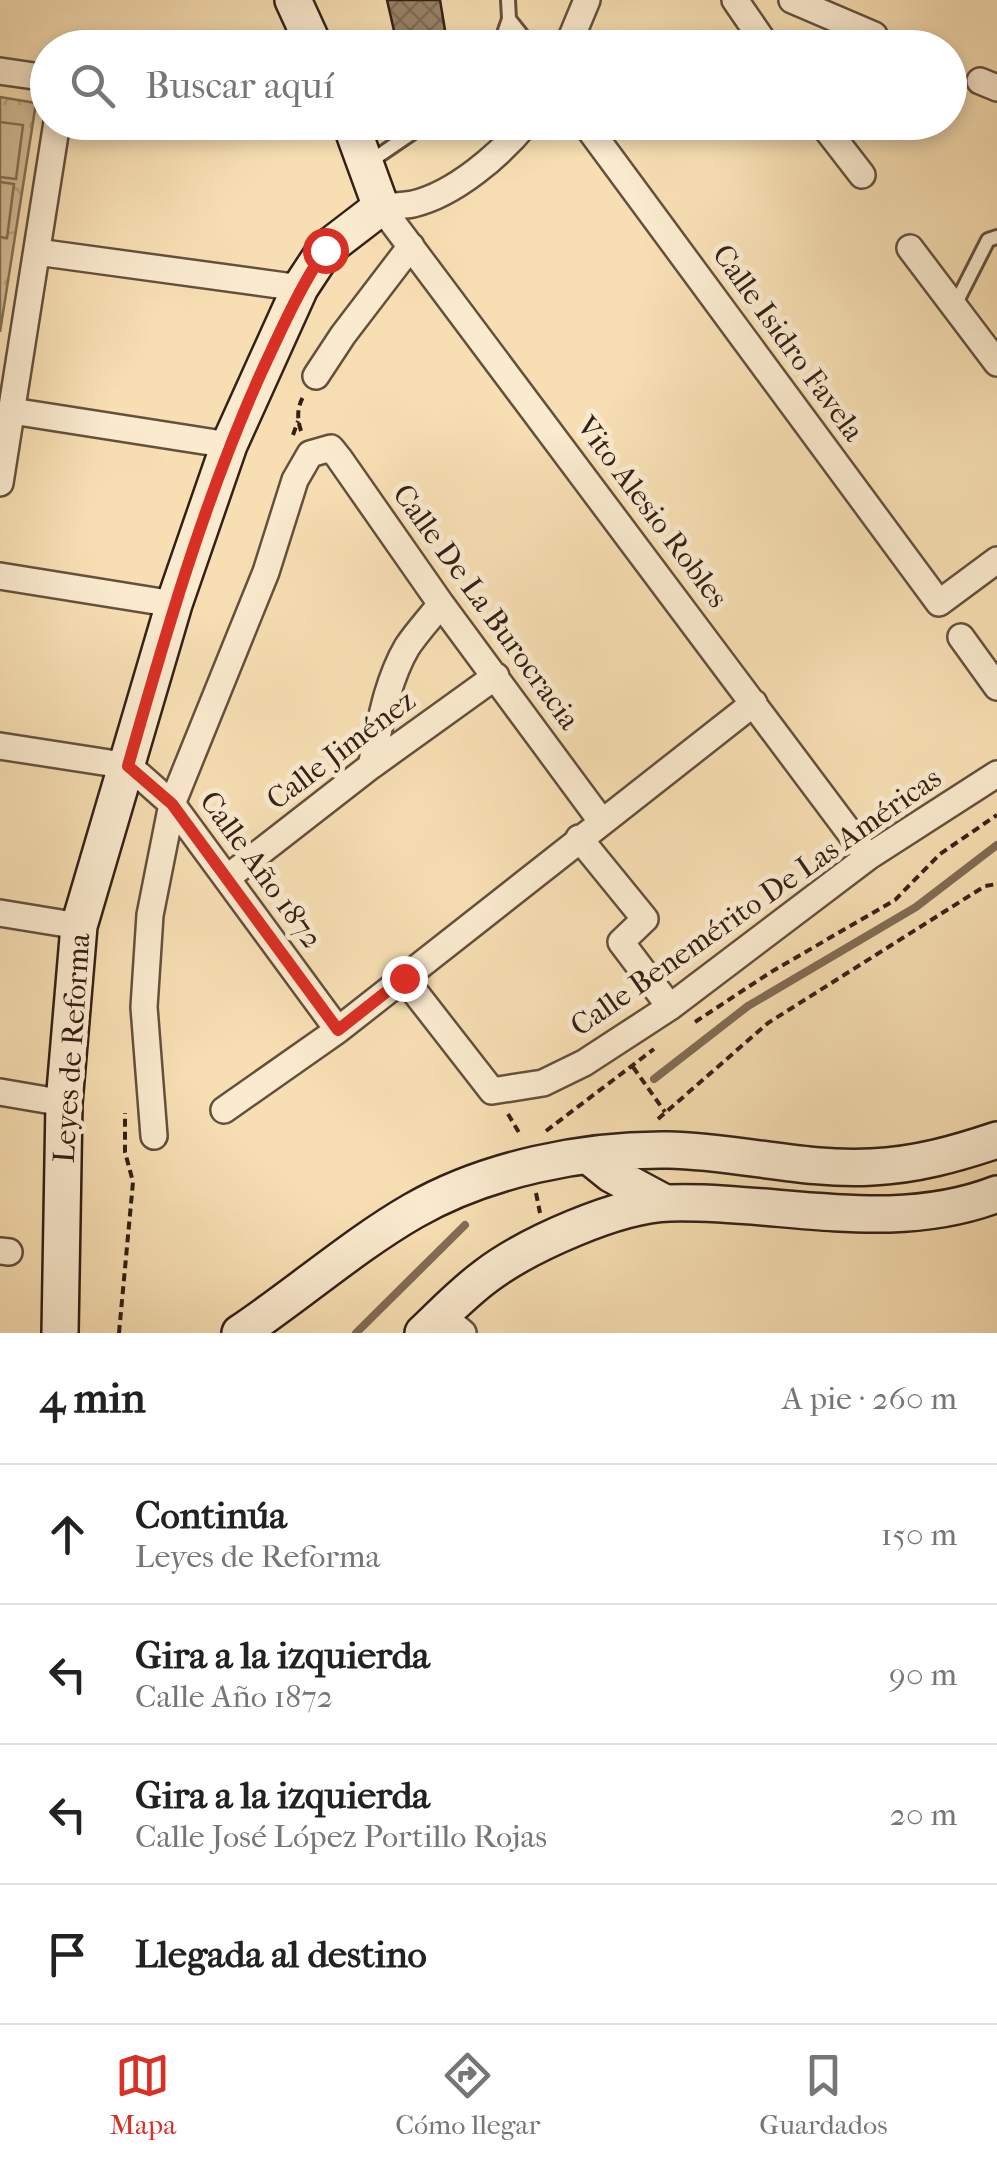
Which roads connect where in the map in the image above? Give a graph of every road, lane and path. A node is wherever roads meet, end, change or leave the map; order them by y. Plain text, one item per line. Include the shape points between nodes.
1 (293, 0) edge
2 (508, 0) edge
3 (587, 0) edge
4 (735, 0) edge
5 (792, 0) edge
6 (509, 19) junction
7 (307, 30) edge
8 (505, 30) edge
9 (518, 30) edge
10 (574, 30) edge
11 (756, 30) edge
12 (849, 30) edge
13 (0, 71) edge
14 (30, 75) edge
15 (54, 140) edge
16 (351, 140) edge
17 (402, 140) edge
18 (509, 140) edge
19 (597, 140) edge
20 (839, 140) edge
21 (366, 165) junction
22 (862, 175) dead end
23 (382, 208) junction
24 (997, 237) edge
25 (411, 246) junction
26 (910, 248) dead end
27 (37, 252) junction
28 (300, 288) junction
29 (954, 307) junction
30 (994, 350) edge
31 (316, 376) joint
32 (12, 411) junction
33 (229, 445) junction
34 (310, 454) junction
35 (0, 483) edge
36 (997, 560) edge
37 (0, 576) edge
38 (174, 604) junction
39 (442, 604) junction
40 (962, 637) dead end
41 (496, 676) junction
42 (997, 687) edge
43 (754, 702) junction
44 (0, 746) edge
45 (128, 766) junction
46 (371, 766) junction
47 (997, 774) edge
48 (172, 804) junction
49 (997, 814) edge
50 (602, 822) junction
51 (579, 838) junction
52 (868, 857) junction
53 (227, 878) junction
54 (997, 884) edge
55 (0, 914) edge
56 (79, 926) junction
57 (404, 978) junction
58 (677, 1018) junction
59 (338, 1030) junction
60 (656, 1048) dead end
61 (632, 1066) junction
62 (0, 1092) edge
63 (492, 1092) junction
64 (64, 1103) junction
65 (224, 1110) dead end
66 (665, 1112) junction
67 (655, 1121) dead end
68 (154, 1136) dead end
69 (997, 1140) edge
70 (552, 1157) junction
71 (997, 1194) edge
72 (665, 1203) junction
73 (542, 1221) dead end
74 (586, 1224) junction
75 (443, 1327) edge
76 (60, 1333) edge
77 (240, 1333) edge

1 - 7 street
2 - 6 lane
3 - 10 street
4 - 11 street
5 - 12 street
6 - 8 lane
6 - 9 lane
13 - 14 street
15 - 27 street
16 - 21 street
17 - 21 lane
18 - 23 street via 440,193
19 - 36 street, Calle Isidro Favela via 939,603
20 - 22 street
21 - 23 street
23 - 25 street, Vito Alesio Robles
23 - 28 street, Leyes de Reforma via 325,250
24 - 29 lane via 988,240
25 - 31 street
25 - 43 street, Vito Alesio Robles
26 - 29 street
27 - 28 street
27 - 32 street
28 - 33 street, Leyes de Reforma
29 - 30 street
31 - 34 path via 299,404
32 - 33 street
32 - 35 street
33 - 38 street, Leyes de Reforma
34 - 39 street, Calle De La Burocracia via 331,448
34 - 48 street via 294,480 266,572
37 - 38 street
38 - 45 street, Leyes de Reforma
39 - 41 street, Calle De La Burocracia
39 - 46 street via 395,674
40 - 42 street
41 - 46 street, Calle Jiménez
41 - 50 street, Calle De La Burocracia
43 - 50 street
43 - 52 street, Vito Alesio Robles
44 - 45 street
45 - 48 street, Calle Año 1872
45 - 56 street, Leyes de Reforma
46 - 53 street, Calle Jiménez
47 - 52 street, Calle Benemérito De Las Américas
48 - 53 street, Calle Año 1872
48 - 68 street via 150,914 144,1007
49 - 58 path via 940,854 895,900 743,993
50 - 51 street
51 - 57 street
51 - 58 street via 646,919 621,942
52 - 58 street, Calle Benemérito De Las Américas
53 - 59 street, Calle Año 1872
54 - 66 path via 768,1023
55 - 56 street
56 - 64 street, Leyes de Reforma
57 - 59 street
57 - 63 street
58 - 63 street, Calle Benemérito De Las Américas via 543,1083
59 - 65 street
60 - 61 path
61 - 66 path
61 - 70 path
62 - 64 street
63 - 70 path
64 - 76 street, Leyes de Reforma
66 - 67 path
69 - 70 street via 934,1160 869,1168 665,1150
70 - 72 street via 611,1174
70 - 73 path
70 - 74 street via 589,1179 593,1205
70 - 77 street via 466,1184 411,1212
71 - 72 street via 923,1212 854,1215
72 - 74 street
74 - 75 street via 486,1276

